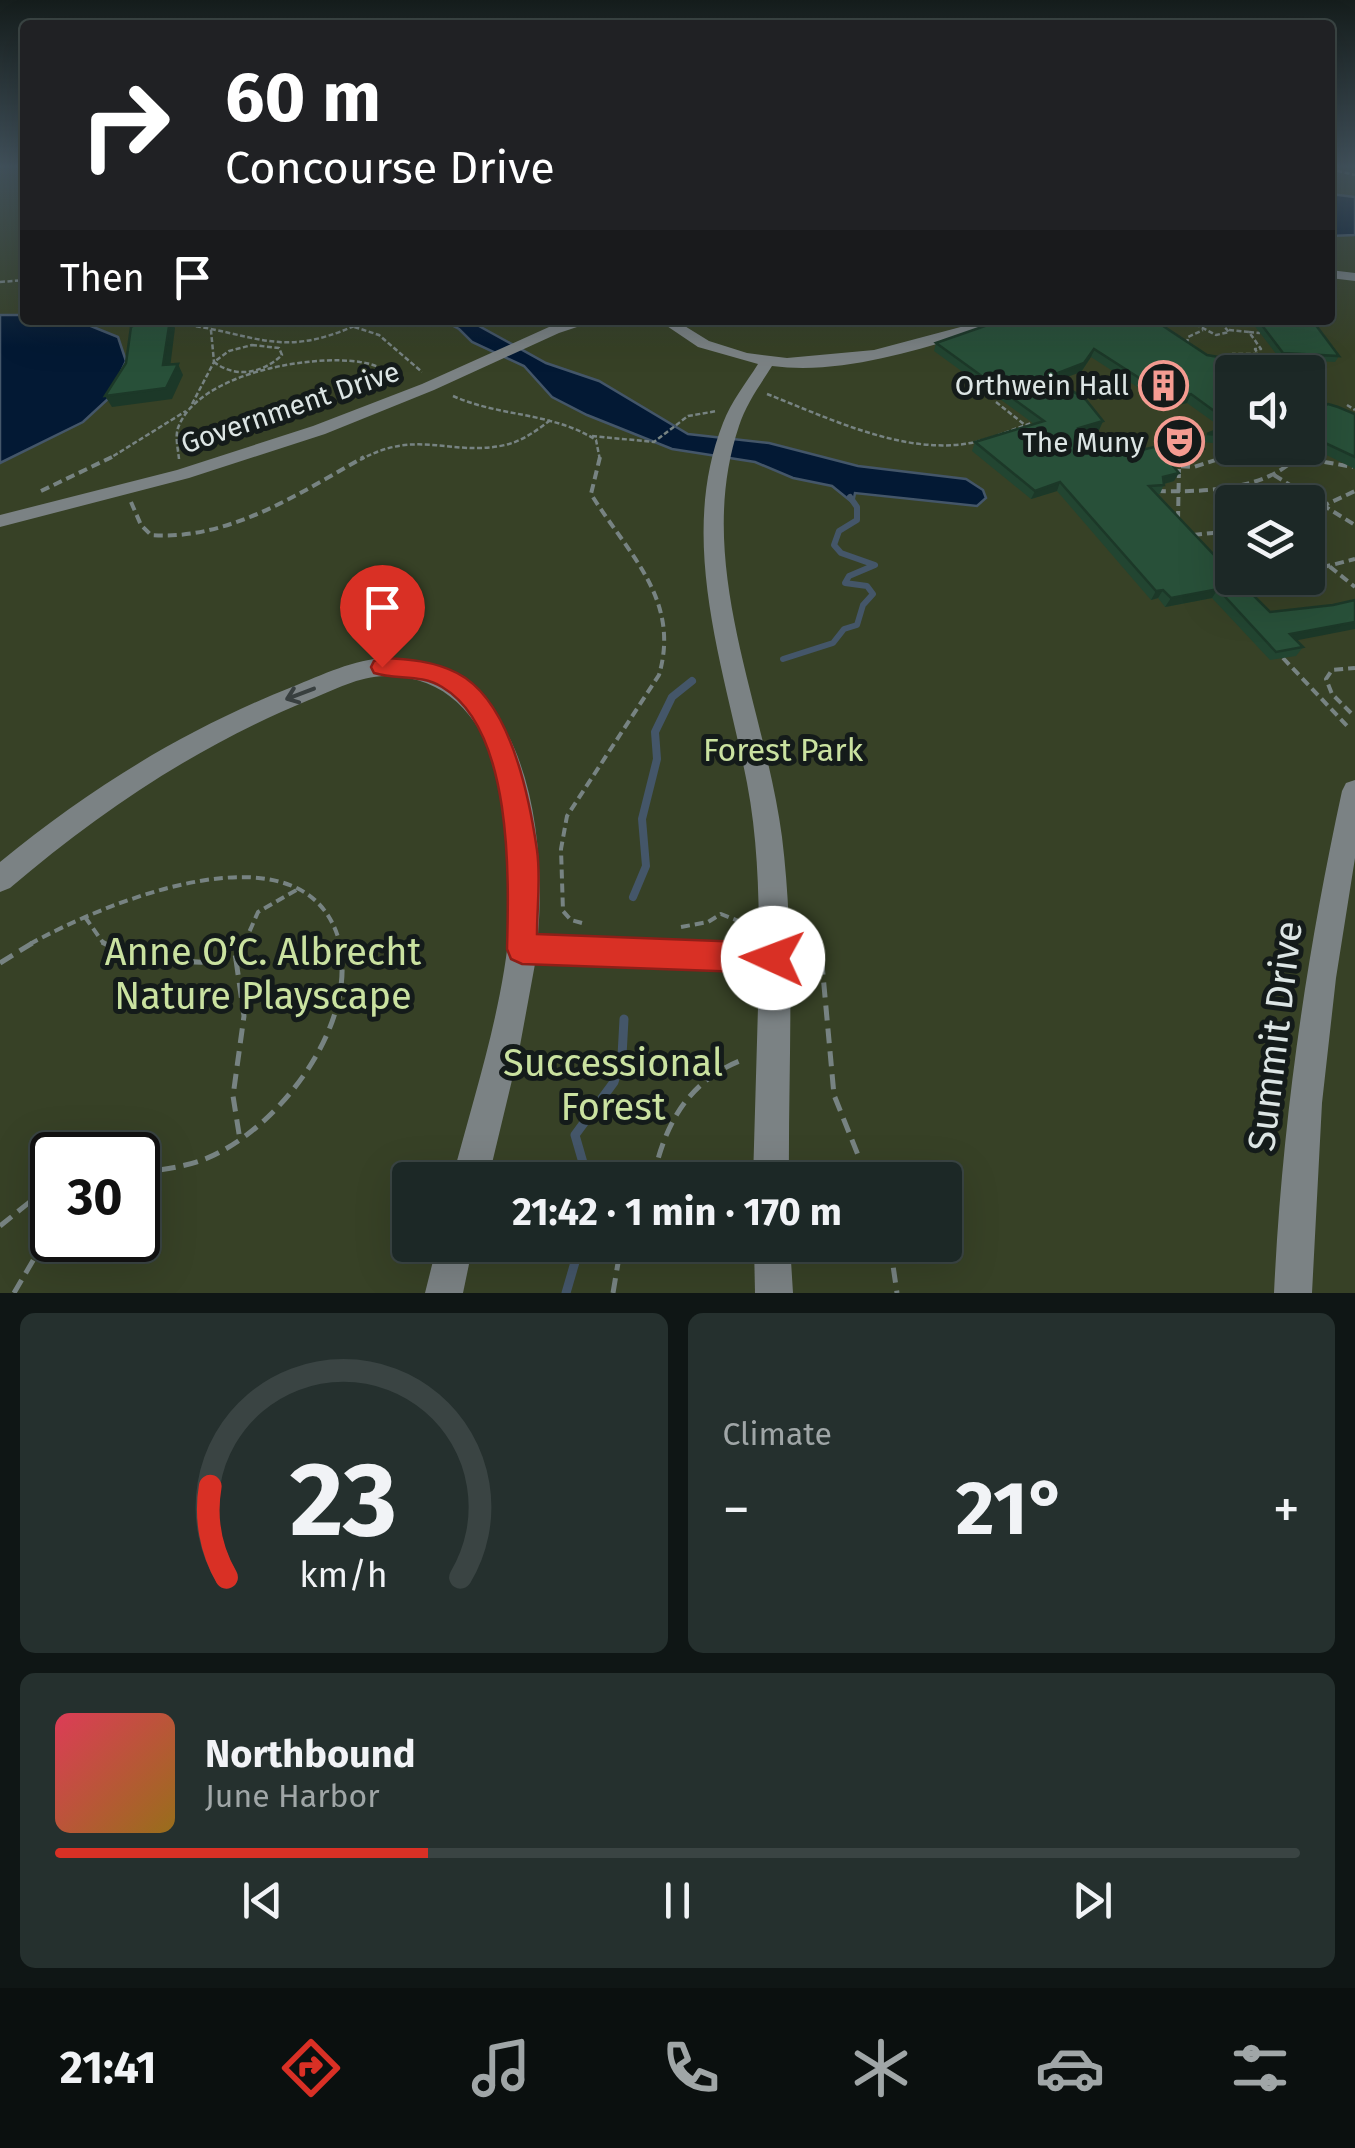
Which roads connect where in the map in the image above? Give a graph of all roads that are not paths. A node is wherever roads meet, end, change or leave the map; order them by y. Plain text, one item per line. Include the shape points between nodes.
1 (576, 325) edge
2 (674, 325) edge
3 (984, 325) edge
4 (768, 360) junction
5 (0, 521) edge
6 (1355, 790) edge
7 (0, 879) edge
8 (522, 949) junction
9 (773, 958) junction
10 (474, 1162) edge
11 (771, 1162) edge
12 (451, 1262) edge
13 (773, 1262) edge
14 (444, 1293) edge
15 (774, 1293) edge
16 (1294, 1293) edge

1 - 5 street, Government Drive via 246,454
2 - 4 street via 706,343
3 - 4 street via 862,360
4 - 9 street via 723,447 713,551 768,838
6 - 16 street, Summit Drive via 1298,1150
8 -> 7 street via 523,852 496,733 465,689 418,668 363,671 206,733 110,792
8 - 9 street
8 - 10 street
9 - 11 street
12 - 14 street
13 - 15 street

